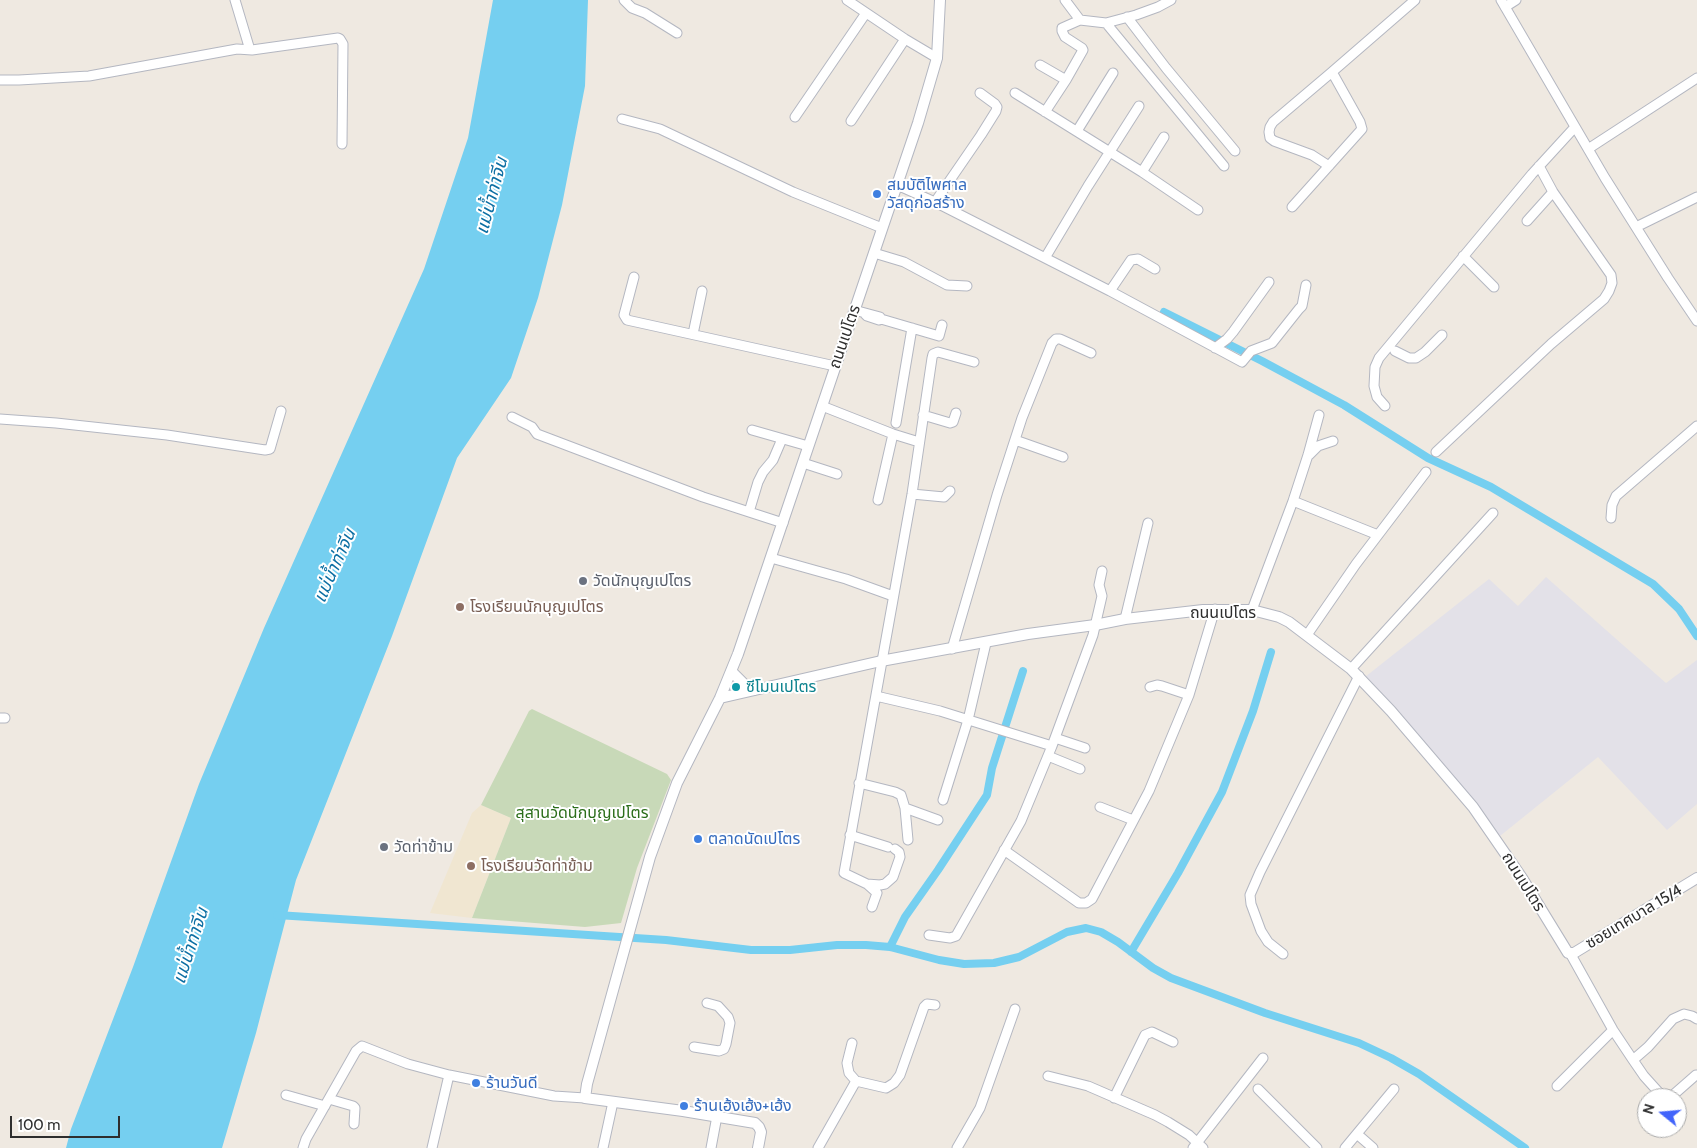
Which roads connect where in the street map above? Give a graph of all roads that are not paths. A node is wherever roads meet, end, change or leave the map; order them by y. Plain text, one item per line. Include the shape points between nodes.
1 (235, 0) edge
2 (624, 0) edge
3 (847, 0) edge
4 (940, 0) edge
5 (1066, 0) edge
6 (1415, 0) edge
7 (1516, 0) edge
8 (1165, 1) edge
9 (856, 3) edge
10 (1503, 4) edge
11 (866, 13) junction
12 (1127, 17) junction
13 (1080, 20) junction
14 (1106, 22) junction
15 (677, 34) dead end
16 (905, 39) junction
17 (250, 50) junction
18 (937, 58) junction
19 (1040, 65) dead end
20 (1332, 72) junction
21 (1112, 73) dead end
22 (1697, 78) edge
23 (0, 80) edge
24 (1066, 80) junction
25 (980, 93) dead end
26 (1015, 93) dead end
27 (1139, 106) dead end
28 (1045, 112) junction
29 (795, 117) dead end
30 (622, 119) dead end
31 (851, 121) dead end
32 (1575, 127) junction
33 (1077, 131) junction
34 (1164, 137) dead end
35 (342, 144) dead end
36 (1588, 149) junction
37 (1235, 151) dead end
38 (1109, 152) junction
39 (1224, 166) dead end
40 (1329, 166) junction
41 (1539, 166) junction
42 (1142, 172) junction
43 (896, 185) junction
44 (1553, 192) junction
45 (1697, 197) edge
46 (935, 202) junction
47 (1292, 207) dead end
48 (1198, 210) dead end
49 (1527, 221) dead end
50 (1636, 227) junction
51 (882, 228) junction
52 (874, 253) junction
53 (1464, 256) junction
54 (1045, 258) junction
55 (1155, 268) dead end
56 (634, 277) dead end
57 (1269, 282) dead end
58 (1306, 285) dead end
59 (967, 286) dead end
60 (1494, 287) dead end
61 (702, 291) dead end
62 (1110, 291) junction
63 (854, 310) junction
64 (1696, 318) edge
65 (942, 325) dead end
66 (912, 328) junction
67 (693, 334) junction
68 (1442, 335) dead end
69 (1217, 347) junction
70 (1392, 348) junction
71 (1091, 353) dead end
72 (974, 362) dead end
73 (835, 366) junction
74 (822, 406) junction
75 (1386, 406) dead end
76 (282, 411) dead end
77 (956, 413) dead end
78 (923, 415) junction
79 (1319, 415) dead end
80 (512, 417) dead end
81 (0, 420) edge
82 (896, 422) dead end
83 (1697, 426) edge
84 (752, 430) dead end
85 (893, 434) junction
86 (782, 439) junction
87 (1016, 440) junction
88 (1333, 441) dead end
89 (919, 442) junction
90 (808, 446) junction
91 (1436, 452) dead end
92 (1308, 455) junction
93 (1063, 457) dead end
94 (803, 463) junction
95 (1426, 472) dead end
96 (837, 474) dead end
97 (950, 491) dead end
98 (912, 494) junction
99 (878, 500) dead end
100 (1293, 501) junction
101 (749, 512) junction
102 (1493, 514) dead end
103 (1611, 518) dead end
104 (783, 523) junction
105 (1148, 523) dead end
106 (1378, 535) junction
107 (771, 558) junction
108 (1102, 571) dead end
109 (893, 596) junction
110 (1215, 609) junction
111 (1252, 610) junction
112 (1125, 619) junction
113 (1096, 625) junction
114 (1307, 636) junction
115 (986, 643) junction
116 (952, 649) junction
117 (881, 661) junction
118 (731, 671) junction
119 (1355, 673) junction
120 (1150, 687) dead end
121 (755, 690) junction
122 (1188, 695) junction
123 (876, 696) junction
124 (720, 698) junction
125 (968, 720) junction
126 (1053, 742) junction
127 (1085, 748) dead end
128 (1048, 756) junction
129 (1080, 769) dead end
130 (859, 783) junction
131 (943, 800) dead end
132 (1100, 807) dead end
133 (905, 808) junction
134 (938, 820) dead end
135 (1133, 820) junction
136 (850, 835) junction
137 (908, 840) dead end
138 (1004, 850) junction
139 (1697, 878) edge
140 (867, 884) junction
141 (872, 907) dead end
142 (929, 936) dead end
143 (1283, 954) dead end
144 (1570, 954) junction
145 (707, 1003) dead end
146 (935, 1005) dead end
147 (1015, 1009) dead end
148 (1697, 1019) edge
149 (1613, 1030) junction
150 (1173, 1042) dead end
151 (852, 1043) dead end
152 (694, 1047) dead end
153 (1264, 1058) dead end
154 (1633, 1060) junction
155 (449, 1075) junction
156 (1696, 1075) edge
157 (1048, 1076) dead end
158 (856, 1081) junction
159 (1557, 1086) dead end
160 (1655, 1088) edge
161 (1681, 1088) edge
162 (1258, 1089) dead end
163 (1394, 1089) dead end
164 (286, 1095) dead end
165 (585, 1098) junction
166 (1114, 1098) junction
167 (613, 1102) junction
168 (327, 1103) junction
169 (717, 1116) junction
170 (354, 1124) dead end
171 (1357, 1134) junction
172 (757, 1146) edge
173 (1198, 1146) edge
174 (303, 1148) edge
175 (432, 1148) edge
176 (603, 1148) edge
177 (711, 1148) edge
178 (818, 1148) edge
179 (957, 1148) edge
180 (1317, 1148) edge
181 (1345, 1148) edge
182 (1373, 1148) edge

1 - 17 street
2 - 15 street
3 - 9 street
4 - 18 street, ถนนเปโตร
5 - 13 street
6 - 20 street
7 - 10 street
8 - 12 street
9 - 11 street
10 - 32 street
11 - 16 street
11 - 29 street
12 - 14 street
12 - 37 street
13 - 14 street
13 - 24 street via 1062,28 1065,37 1082,48
14 - 39 street
16 - 18 street
16 - 31 street
17 - 23 street via 237,49 88,76
17 - 35 street via 340,39 343,44
18 - 43 street, ถนนเปโตร
19 - 24 street
20 - 40 street via 1362,126
20 - 40 street via 1273,122 1269,132 1274,142 1312,155
21 - 33 street
22 - 36 street
24 - 28 street
25 - 46 street via 995,104 996,111
26 - 28 street
27 - 38 street
28 - 33 street
30 - 51 street via 660,130 793,192
32 - 36 street
32 - 41 street
33 - 38 street
34 - 42 street
36 - 50 street
38 - 42 street
38 - 54 street
40 - 47 street
41 - 44 street
41 - 53 street
42 - 48 street
43 - 46 street
43 - 51 street, ถนนเปโตร
44 - 49 street
44 - 91 street via 1611,275 1609,291 1604,300
45 - 50 street
46 - 54 street
50 - 64 street
51 - 52 street, ถนนเปโตร
52 - 59 street via 904,262 947,285
52 - 63 street, ถนนเปโตร
53 - 60 street
53 - 70 street
54 - 62 street
55 - 62 street via 1138,259 1132,260
56 - 67 street via 624,315 627,320
57 - 69 street via 1227,339
58 - 69 street via 1302,306 1272,342 1242,362
61 - 67 street
62 - 69 street
63 - 66 street
63 - 73 street, ถนนเปโตร
65 - 66 street via 939,336
66 - 82 street
67 - 73 street
68 - 70 street via 1416,358 1409,358
70 - 75 street via 1379,358 1374,376 1377,397
71 - 87 street via 1060,339 1052,343
72 - 78 street via 938,352 933,354
73 - 74 street, ถนนเปโตร
74 - 85 street
74 - 90 street, ถนนเปโตร
76 - 81 street via 270,449 265,450 56,422
77 - 78 street via 950,423
78 - 89 street
79 - 92 street
80 - 101 street via 532,427 537,434
83 - 103 street via 1616,496
84 - 86 street
85 - 89 street
85 - 99 street
86 - 90 street
86 - 101 street via 758,482
87 - 93 street
87 - 116 street
88 - 92 street via 1318,446
89 - 98 street
90 - 94 street, ถนนเปโตร
92 - 100 street
94 - 96 street
94 - 104 street, ถนนเปโตร
95 - 106 street
97 - 98 street via 944,497
98 - 109 street
100 - 106 street
100 - 111 street
101 - 104 street
102 - 119 street
104 - 107 street, ถนนเปโตร
105 - 112 street
106 - 114 street
107 - 109 street
107 - 118 street, ถนนเปโตร
108 - 113 street via 1102,596
109 - 117 street
110 - 111 street, ถนนเปโตร
110 - 112 street, ถนนเปโตร
110 - 122 street
111 - 114 street, ถนนเปโตร via 1279,617
112 - 113 street, ถนนเปโตร
113 - 115 street, ถนนเปโตร
113 - 126 street
114 - 119 street, ถนนเปโตร
115 - 116 street, ถนนเปโตร
115 - 125 street
116 - 117 street, ถนนเปโตร
117 - 121 street, ถนนเปโตร
117 - 123 street
118 - 121 street
118 - 124 street, ถนนเปโตร
119 - 143 street via 1250,895 1261,931 1268,942
119 - 144 street, ถนนเปโตร via 1473,807
120 - 122 street via 1162,686
121 - 124 street, ถนนเปโตร
122 - 135 street
123 - 125 street
123 - 130 street
124 - 165 street via 677,783 650,857
125 - 126 street
125 - 131 street
126 - 127 street
126 - 128 street
128 - 129 street
128 - 138 street via 1021,821
130 - 133 street via 895,792 903,798
130 - 136 street
132 - 135 street
133 - 134 street
133 - 137 street
135 - 138 street via 1092,899 1086,904
136 - 140 street via 844,873
136 - 140 street via 891,848 900,857 893,877 885,884
138 - 142 street via 956,936
139 - 144 street, ซอยเทศบาล 15/4
140 - 141 street via 876,893
144 - 149 street
145 - 152 street via 718,1006 728,1017 726,1044 719,1051
146 - 158 street via 924,1007 900,1075 890,1087
147 - 179 street via 980,1108
148 - 154 street via 1684,1014 1673,1019
149 - 154 street
149 - 159 street
150 - 166 street via 1152,1032 1145,1035
151 - 158 street via 847,1063
153 - 173 street
154 - 160 street
155 - 165 street via 554,1096
155 - 168 street via 408,1064 362,1046
155 - 175 street
156 - 161 street
157 - 166 street via 1088,1086
158 - 178 street
162 - 180 street
163 - 171 street
164 - 168 street
165 - 167 street
166 - 173 street via 1168,1122
167 - 169 street
167 - 176 street
168 - 170 street via 353,1106
168 - 174 street
169 - 172 street via 755,1123 761,1132
169 - 177 street
171 - 181 street
171 - 182 street

